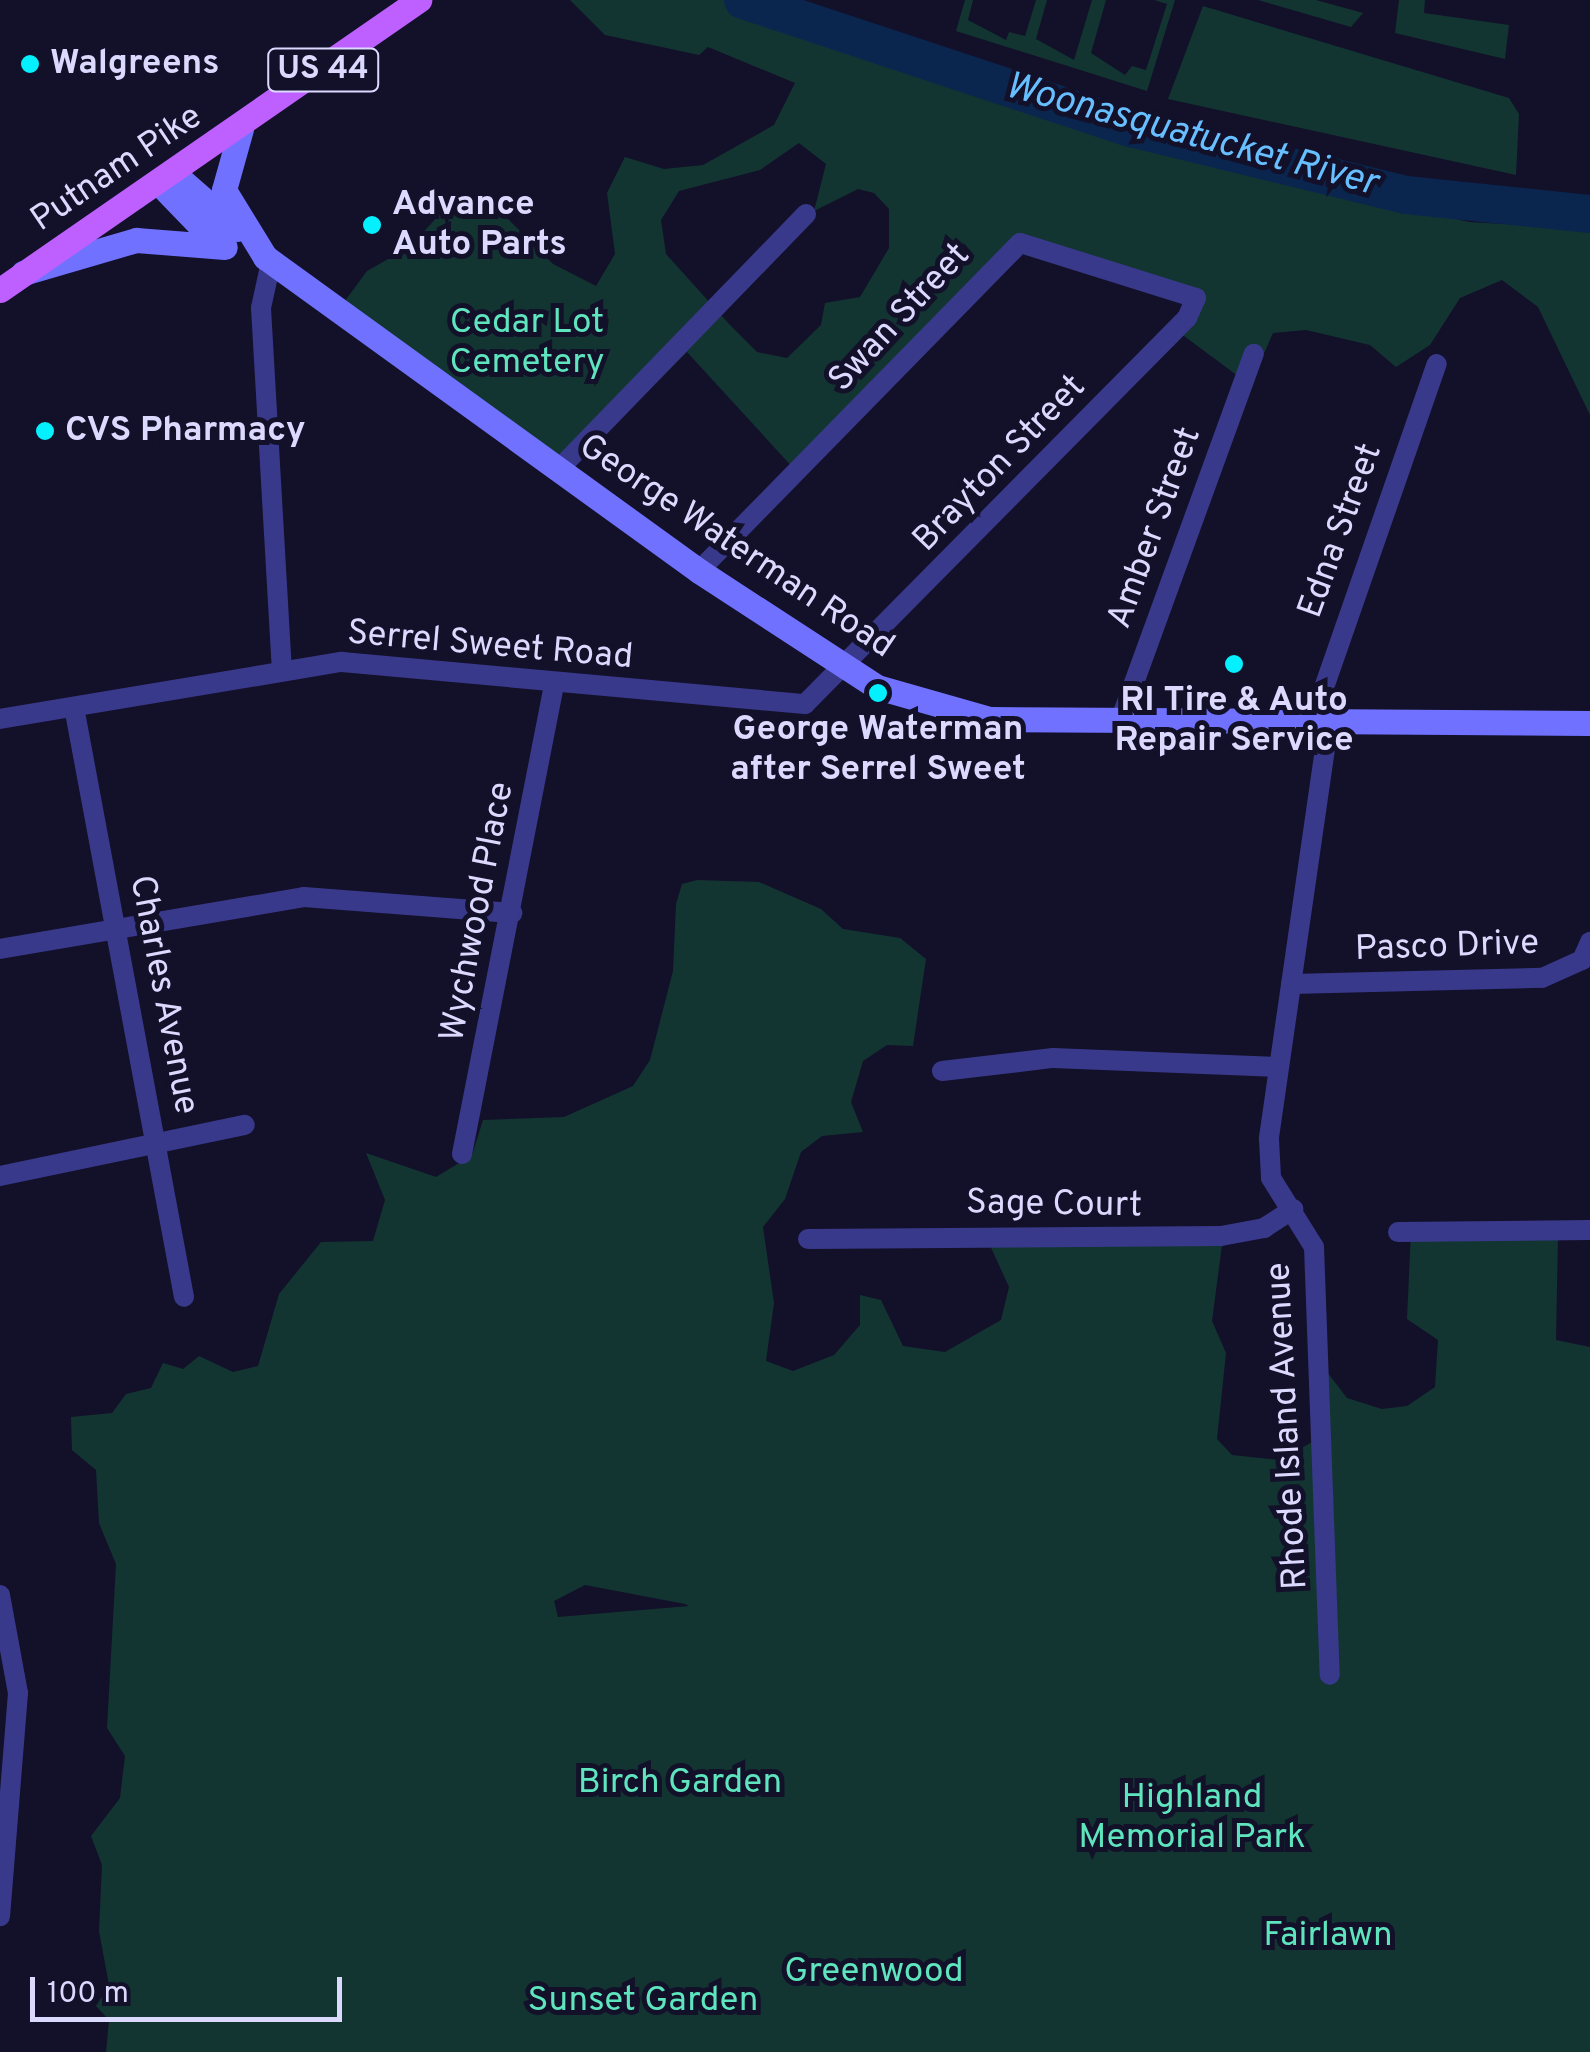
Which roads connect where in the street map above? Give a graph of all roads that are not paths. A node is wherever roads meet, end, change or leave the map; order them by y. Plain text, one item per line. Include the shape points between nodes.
1 (419, 0) edge
2 (240, 128) junction
3 (166, 178) junction
4 (806, 214) dead end
5 (225, 247) junction
6 (263, 253) junction
7 (24, 273) junction
8 (0, 290) edge
9 (1196, 298) joint
10 (1254, 354) dead end
11 (1437, 364) dead end
12 (560, 469) junction
13 (699, 571) junction
14 (844, 670) junction
15 (282, 671) junction
16 (555, 682) junction
17 (74, 707) junction
18 (0, 719) edge
19 (1320, 722) junction
20 (1119, 724) junction
21 (1590, 724) edge
22 (512, 913) junction
23 (118, 929) junction
24 (1590, 942) edge
25 (0, 949) edge
26 (1291, 984) junction
27 (1277, 1068) junction
28 (942, 1071) dead end
29 (245, 1126) dead end
30 (158, 1143) junction
31 (462, 1154) dead end
32 (0, 1176) edge
33 (1293, 1209) junction
34 (1590, 1230) edge
35 (1398, 1232) dead end
36 (808, 1239) dead end
37 (184, 1298) dead end
38 (0, 1595) edge
39 (1330, 1675) dead end
40 (0, 1916) edge

1 - 2 main road, Putnam Pike / US 44
2 - 3 main road, Putnam Pike / US 44
2 - 6 main road via 224,190
3 - 5 main road, George Waterman Road via 184,218
3 - 6 main road, George Waterman Road
3 - 7 main road, Putnam Pike / US 44
4 - 12 street
5 - 6 main road, George Waterman Road
5 - 7 main road via 136,240
6 - 12 main road, George Waterman Road
6 - 15 street
7 - 8 main road, Putnam Pike / US 44
9 - 13 street, Swan Street via 1020,243
9 - 14 street, Brayton Street via 1187,318
10 - 20 street, Amber Street
11 - 19 street, Edna Street
12 - 13 main road, George Waterman Road
13 - 14 main road, George Waterman Road
14 - 16 street, Serrel Sweet Road via 805,704 778,709
14 - 20 main road, George Waterman Road via 948,713
15 - 16 street, Serrel Sweet Road via 369,662
15 - 17 street, Serrel Sweet Road
16 - 22 street, Wychwood Place
17 - 18 street, Serrel Sweet Road
17 - 23 street, Charles Avenue
19 - 20 main road, George Waterman Road
19 - 21 main road, George Waterman Road
19 - 26 street, Rhode Island Avenue
22 - 23 street via 348,894
22 - 31 street, Wychwood Place
23 - 25 street
23 - 30 street, Charles Avenue
24 - 26 street, Pasco Drive via 1582,960 1542,978
26 - 27 street, Rhode Island Avenue
27 - 28 street via 1054,1058
27 - 33 street, Rhode Island Avenue via 1272,1178
29 - 30 street
30 - 32 street
30 - 37 street, Charles Avenue
33 - 36 street, Sage Court via 1264,1228 1221,1236
33 - 39 street, Rhode Island Avenue via 1314,1247 1319,1301
34 - 35 street
38 - 40 street via 18,1670

